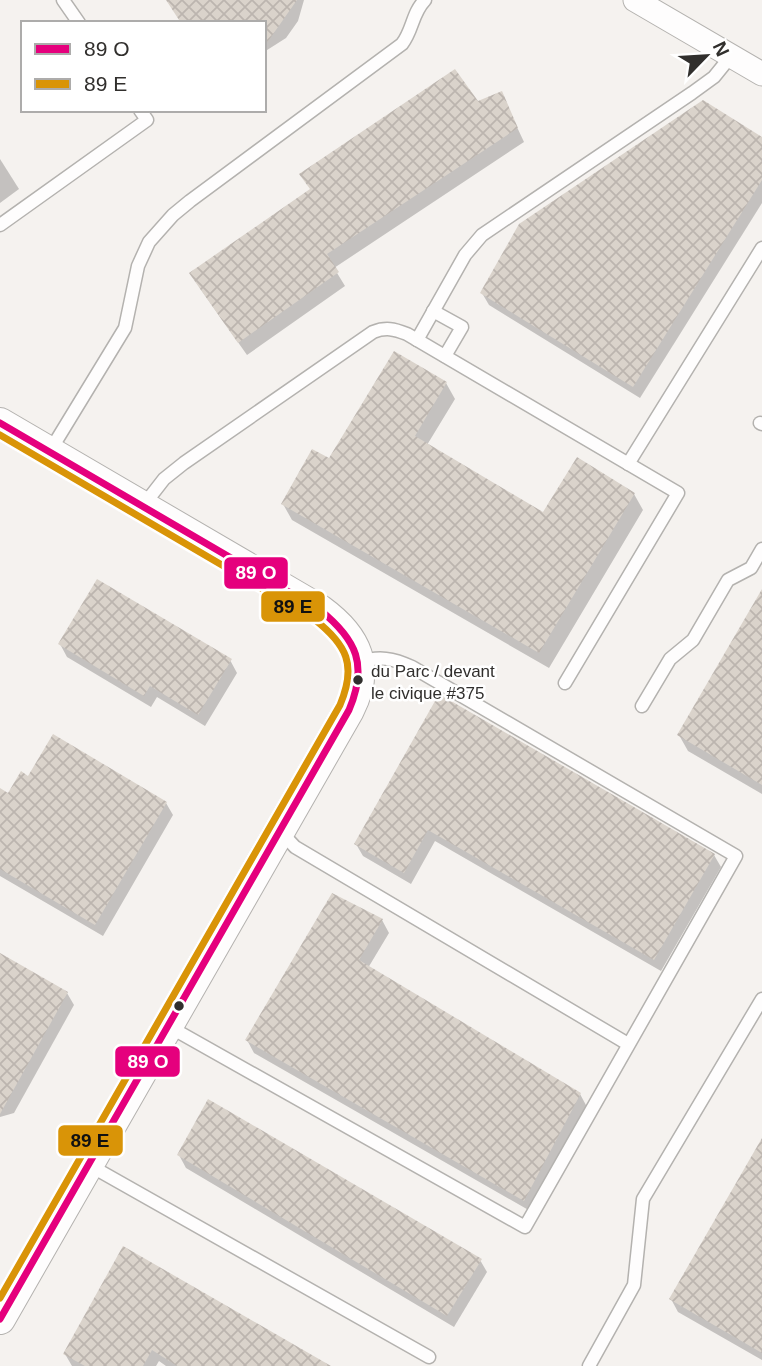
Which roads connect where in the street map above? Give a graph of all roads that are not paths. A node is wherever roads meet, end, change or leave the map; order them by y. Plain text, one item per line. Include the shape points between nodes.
1 (63, 0) edge
2 (425, 0) edge
3 (635, 0) edge
4 (78, 21) edge
5 (731, 55) junction
6 (762, 74) edge
7 (141, 112) edge
8 (0, 225) edge
9 (762, 248) edge
10 (433, 311) junction
11 (417, 340) junction
12 (444, 356) junction
13 (0, 423) edge
14 (50, 452) junction
15 (628, 464) junction
16 (143, 506) junction
17 (762, 549) edge
18 (359, 662) junction
19 (565, 683) dead end
20 (642, 706) dead end
21 (280, 831) junction
22 (762, 999) edge
23 (168, 1026) junction
24 (628, 1044) junction
25 (89, 1165) junction
26 (0, 1319) edge
27 (429, 1357) dead end
28 (589, 1366) edge

1 - 4 lane
2 - 14 lane via 402,44 190,201 149,242 138,266 125,328
3 - 5 street
5 - 6 street
5 - 10 lane via 714,77 692,93 482,234
7 - 8 lane via 147,120
9 - 15 lane
10 - 11 lane
10 - 12 lane via 462,327
11 - 12 lane
11 - 16 lane via 393,329 373,332 184,463
12 - 15 lane
13 - 14 street
14 - 16 street
15 - 19 lane via 678,494
16 - 18 street via 320,610 348,635
17 - 20 lane via 751,568 728,580 693,640 670,659
18 - 21 street via 355,698
18 - 24 lane via 379,657 412,667 736,856
21 - 23 street
21 - 24 lane via 295,847
22 - 28 lane via 643,1199 634,1285
23 - 24 lane via 525,1227
23 - 25 street
25 - 26 street
25 - 27 lane

